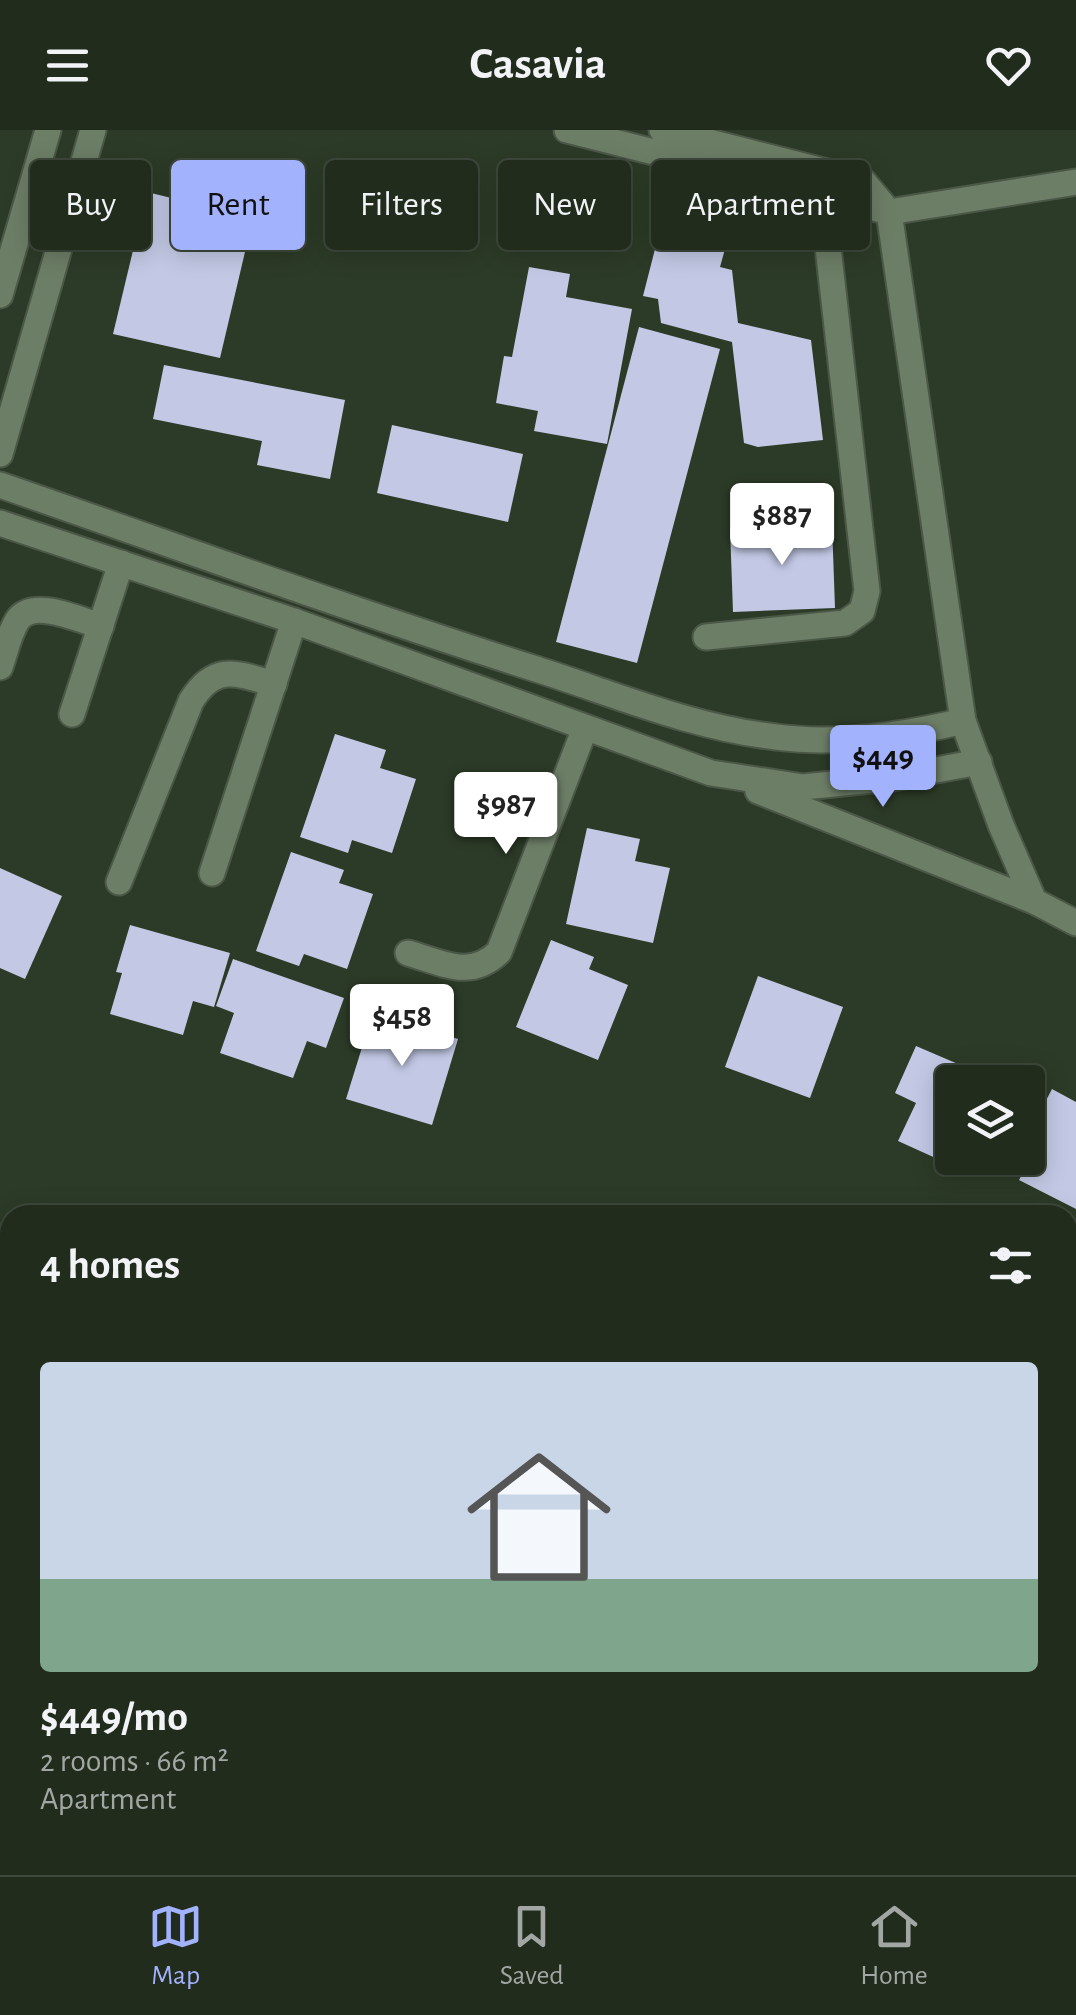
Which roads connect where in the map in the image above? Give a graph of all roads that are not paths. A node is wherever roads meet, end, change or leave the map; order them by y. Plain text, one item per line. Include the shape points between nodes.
1 (48, 130) edge
2 (92, 130) edge
3 (567, 130) edge
4 (662, 130) edge
5 (687, 160) edge
6 (1076, 182) edge
7 (870, 207) edge
8 (889, 212) junction
9 (828, 250) edge
10 (0, 295) edge
11 (0, 454) edge
12 (0, 485) edge
13 (0, 523) edge
14 (121, 563) junction
15 (294, 621) junction
16 (100, 626) junction
17 (706, 637) dead end
18 (0, 667) edge
19 (274, 684) junction
20 (72, 714) dead end
21 (964, 721) junction
22 (585, 728) junction
23 (979, 762) junction
24 (711, 773) junction
25 (212, 873) dead end
26 (120, 882) dead end
27 (1034, 902) junction
28 (1076, 923) edge
29 (408, 953) dead end

1 - 10 street
2 - 11 street
3 - 5 street
4 - 8 street via 863,181
6 - 8 street
7 - 8 street
8 - 21 street
9 - 17 street via 866,591 862,611 844,623
12 - 21 street via 446,641 724,729 842,738
13 - 14 street
14 - 15 street
14 - 16 street
15 - 19 street
15 - 22 street
16 - 18 street via 31,611 18,618
16 - 20 street
19 - 25 street
19 - 26 street via 237,674 202,682
21 - 23 street
22 - 24 street
22 - 29 street via 499,952 485,966 468,970
23 - 24 street via 802,787
23 - 27 street
24 - 27 street
27 - 28 street

